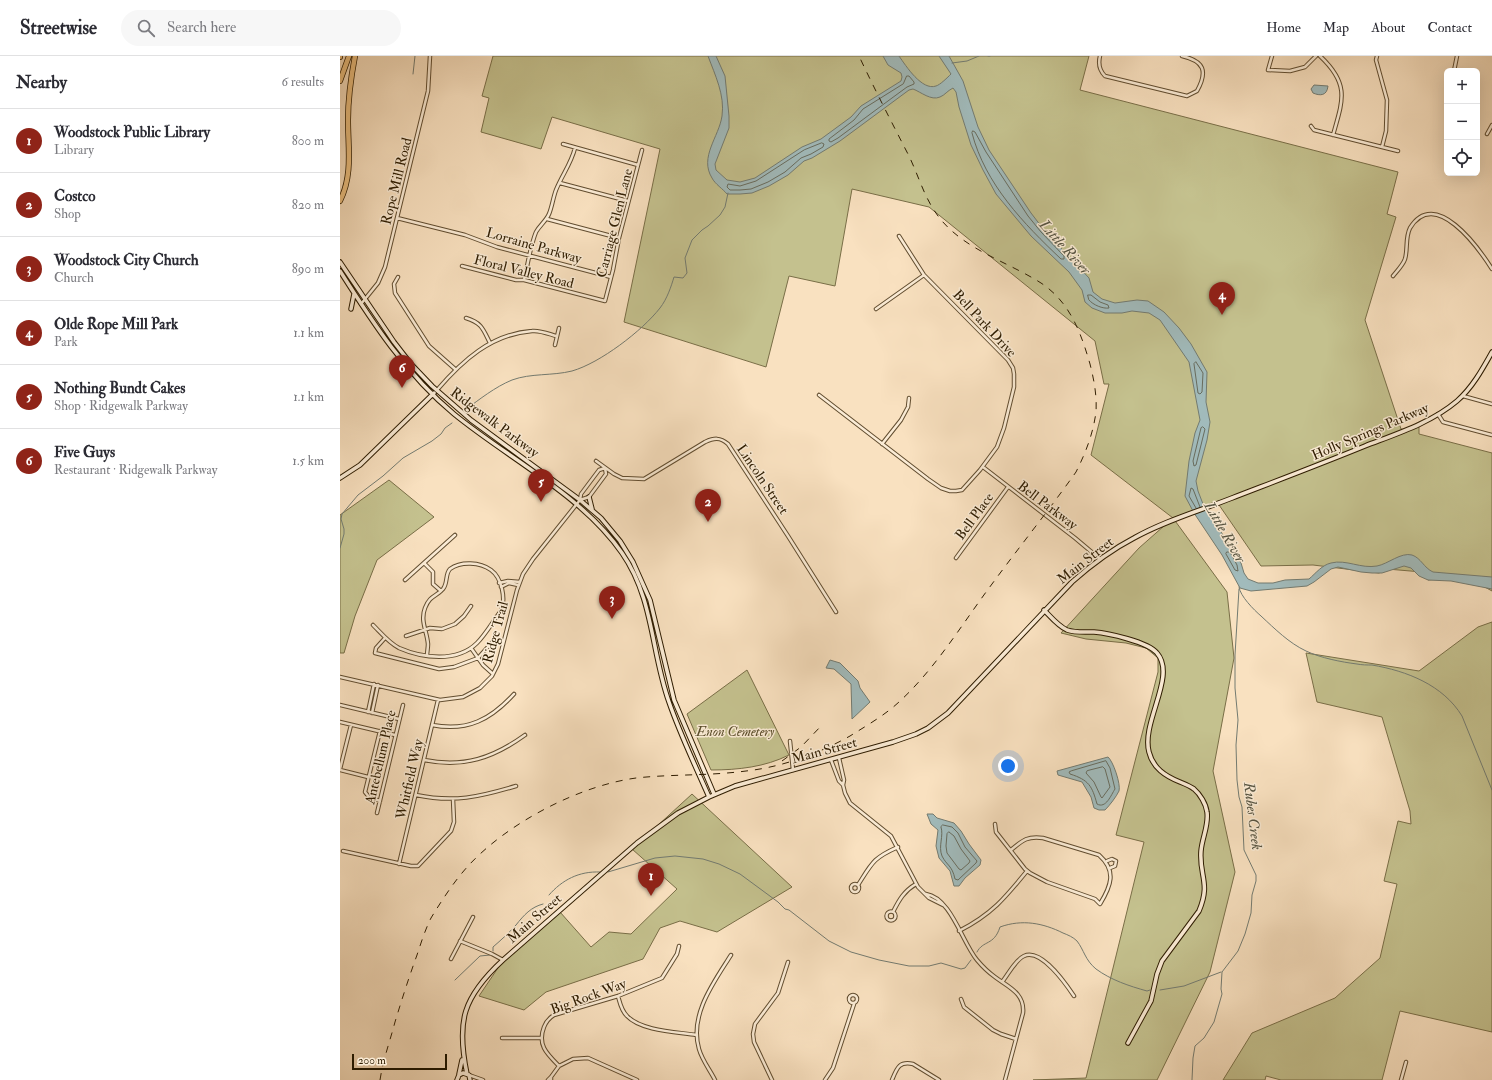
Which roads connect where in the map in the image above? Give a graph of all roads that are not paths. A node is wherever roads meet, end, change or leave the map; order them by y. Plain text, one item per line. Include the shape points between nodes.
1 (349, 56) edge
2 (355, 56) edge
3 (430, 56) edge
4 (1100, 56) edge
5 (1182, 56) edge
6 (1272, 56) edge
7 (1316, 56) edge
8 (1320, 56) edge
9 (1377, 56) edge
10 (1457, 56) edge
11 (1455, 68) edge
12 (340, 81) edge
13 (1492, 125) edge
14 (1311, 126) dead end
15 (1487, 134) dead end
16 (1333, 135) junction
17 (562, 144) dead end
18 (1382, 147) junction
19 (575, 148) junction
20 (642, 150) dead end
21 (1398, 151) dead end
22 (638, 165) junction
23 (560, 183) junction
24 (340, 201) edge
25 (628, 201) junction
26 (397, 218) junction
27 (547, 219) junction
28 (899, 236) dead end
29 (619, 238) junction
30 (530, 254) junction
31 (340, 262) edge
32 (462, 266) dead end
33 (1492, 269) edge
34 (340, 271) edge
35 (924, 275) junction
36 (1393, 276) dead end
37 (398, 277) dead end
38 (611, 277) junction
39 (524, 280) junction
40 (354, 293) junction
41 (365, 300) junction
42 (605, 302) joint
43 (361, 304) junction
44 (351, 309) dead end
45 (876, 309) dead end
46 (466, 318) dead end
47 (559, 328) dead end
48 (556, 336) junction
49 (490, 343) junction
50 (555, 346) dead end
51 (1492, 352) edge
52 (455, 369) junction
53 (436, 391) junction
54 (432, 394) junction
55 (819, 395) dead end
56 (1463, 396) junction
57 (909, 398) dead end
58 (1492, 404) edge
59 (1438, 414) junction
60 (1492, 434) edge
61 (882, 444) junction
62 (596, 461) dead end
63 (983, 467) junction
64 (605, 468) junction
65 (340, 478) edge
66 (1008, 487) junction
67 (589, 497) junction
68 (1233, 498) joint
69 (580, 500) junction
70 (577, 504) junction
71 (592, 510) junction
72 (455, 535) dead end
73 (956, 558) dead end
74 (1100, 559) junction
75 (424, 563) junction
76 (405, 580) dead end
77 (499, 583) junction
78 (519, 583) junction
79 (501, 587) junction
80 (441, 591) junction
81 (471, 606) dead end
82 (1044, 610) junction
83 (836, 612) dead end
84 (373, 625) dead end
85 (425, 630) junction
86 (406, 636) dead end
87 (385, 638) junction
88 (495, 639) dead end
89 (471, 648) junction
90 (426, 656) junction
91 (478, 658) junction
92 (493, 674) junction
93 (340, 676) edge
94 (374, 684) junction
95 (378, 685) junction
96 (514, 694) dead end
97 (438, 700) junction
98 (403, 705) dead end
99 (340, 706) edge
100 (368, 712) junction
101 (372, 713) junction
102 (399, 719) junction
103 (340, 722) edge
104 (351, 724) junction
105 (432, 725) junction
106 (380, 731) junction
107 (395, 735) junction
108 (525, 735) dead end
109 (790, 741) dead end
110 (839, 758) junction
111 (424, 760) junction
112 (831, 760) junction
113 (340, 769) edge
114 (793, 770) junction
115 (368, 777) junction
116 (843, 785) junction
117 (516, 786) dead end
118 (714, 794) junction
119 (416, 795) junction
120 (709, 797) junction
121 (454, 800) junction
122 (380, 801) junction
123 (377, 814) dead end
124 (995, 824) dead end
125 (898, 847) junction
126 (1011, 850) junction
127 (343, 851) dead end
128 (1107, 861) junction
129 (399, 864) junction
130 (1110, 868) junction
131 (1027, 871) junction
132 (916, 884) junction
133 (858, 885) dead end
134 (893, 912) dead end
135 (473, 917) dead end
136 (959, 930) junction
137 (460, 941) junction
138 (678, 946) dead end
139 (731, 955) dead end
140 (451, 959) dead end
141 (503, 960) junction
142 (788, 962) dead end
143 (1002, 982) junction
144 (618, 996) junction
145 (1074, 996) dead end
146 (961, 999) dead end
147 (854, 1004) dead end
148 (696, 1035) junction
149 (502, 1038) dead end
150 (541, 1038) junction
151 (1016, 1039) junction
152 (1128, 1043) dead end
153 (463, 1055) junction
154 (1406, 1062) dead end
155 (559, 1066) junction
156 (460, 1074) junction
157 (468, 1075) junction
158 (551, 1078) edge
159 (457, 1080) edge
160 (470, 1080) edge
161 (483, 1080) edge
162 (548, 1080) edge
163 (636, 1080) edge
164 (714, 1080) edge
165 (772, 1080) edge
166 (825, 1080) edge
167 (892, 1080) edge
168 (939, 1080) edge
169 (1005, 1080) edge
170 (1401, 1080) edge

1 - 12 highway
2 - 24 highway via 349,96 349,174
3 - 26 street, Rope Mill Road via 428,91
4 - 5 street via 1099,65 1105,76 1187,96 1197,92 1202,70 1201,65 1195,60
6 - 7 street via 1268,70 1290,71 1305,67
8 - 16 street via 1338,77 1341,87 1342,98
9 - 18 street via 1387,100 1386,131
10 - 11 street
13 - 15 street
14 - 16 street via 1314,130
16 - 18 street
17 - 19 street
18 - 21 street
19 - 22 street
19 - 23 street
20 - 22 street, Carriage Glen Lane
22 - 25 street, Carriage Glen Lane
23 - 25 street
23 - 27 street
25 - 29 street, Carriage Glen Lane
26 - 30 street, Lorraine Parkway
26 - 41 street, Rope Mill Road via 383,272 379,282
27 - 29 street
27 - 30 street via 536,232
28 - 35 street, Bell Park Drive
29 - 38 street, Carriage Glen Lane
30 - 38 street, Lorraine Parkway
30 - 39 street
31 - 41 main road, Ridgewalk Parkway
32 - 39 street, Floral Valley Road
33 - 36 street via 1477,247 1450,221 1430,214 1421,216 1410,229 1405,258
34 - 40 main road, Ridgewalk Parkway
35 - 45 street
35 - 63 street, Bell Park Drive via 1013,368 1014,387 1004,428 997,447
37 - 52 street via 394,284 395,293 429,346
38 - 42 street, Carriage Glen Lane
39 - 42 street, Floral Valley Road
40 - 43 main road, Ridgewalk Parkway
40 - 44 main road
41 - 43 street, Rope Mill Road
41 - 53 main road, Ridgewalk Parkway via 403,353
43 - 54 main road, Ridgewalk Parkway via 395,353
46 - 49 street via 476,321
47 - 48 street
48 - 49 street via 533,331 510,335
48 - 50 street
49 - 52 street
51 - 56 main road, Holly Springs Parkway via 1475,382
52 - 53 street
53 - 54 main road
53 - 69 main road, Ridgewalk Parkway
54 - 65 main road via 360,465
54 - 70 main road, Ridgewalk Parkway via 464,421
55 - 61 street, Bell Park Drive
56 - 58 street
56 - 59 main road, Holly Springs Parkway
57 - 61 street via 908,407 901,420
59 - 60 street via 1443,422
59 - 68 main road, Holly Springs Parkway via 1396,434
61 - 63 street, Bell Park Drive via 941,488 950,491 962,490
62 - 64 street, Lincoln Street
63 - 66 street, Bell Parkway
64 - 67 street via 606,474
64 - 69 street, Ridge Trail via 599,470 581,494
64 - 83 street, Lincoln Street via 622,478 644,479 713,438 723,440
66 - 73 street, Bell Place
66 - 74 street, Bell Parkway
67 - 69 street
67 - 71 main road
68 - 74 main road, Main Street via 1135,537
69 - 70 street, Ridge Trail
69 - 71 main road, Ridgewalk Parkway
70 - 78 street, Ridge Trail via 526,568
70 - 120 main road, Ridgewalk Parkway via 614,542 638,583 649,616 669,702
71 - 118 main road, Ridgewalk Parkway via 620,541 639,574 654,615 674,700
72 - 75 street
74 - 82 main road, Main Street
75 - 76 street
75 - 80 street via 433,572 433,584
77 - 78 street
77 - 79 street
77 - 80 street via 490,569 462,564 450,569 447,573 447,584
78 - 79 street via 509,583
78 - 92 street, Ridge Trail via 500,659
79 - 89 street via 504,599 501,611
80 - 85 street via 429,600 425,608
81 - 85 street via 455,624 442,629
82 - 110 main road, Main Street via 955,707 940,719 916,734
82 - 152 main road via 1065,629 1114,636 1148,645 1157,653 1163,664 1164,675 1148,734 1149,753 1162,773 1194,789 1204,802 1207,814 1201,853 1205,886 1203,902 1159,967 1151,1002
84 - 87 street
85 - 86 street
85 - 90 street via 428,646
87 - 90 street via 398,647
87 - 91 street via 375,653 439,669 454,668
88 - 91 street
89 - 90 street via 443,657
89 - 91 street
91 - 92 street
92 - 97 street, Ridge Trail via 480,688 468,695
93 - 94 street, Ridge Trail
94 - 95 street, Ridge Trail
94 - 100 street
95 - 97 street, Ridge Trail
95 - 101 street
96 - 105 street via 496,712 476,722 455,727
97 - 105 street, Whitfield Way
98 - 102 street, Antebellum Place
99 - 100 street
100 - 101 street
101 - 102 street
102 - 107 street, Antebellum Place
103 - 104 street
104 - 106 street
104 - 113 street
105 - 111 street, Whitfield Way
106 - 107 street
106 - 115 street
107 - 122 street, Antebellum Place
108 - 111 street via 502,750 480,759 452,763
109 - 114 street
110 - 112 main road, Main Street
110 - 116 street
111 - 119 street, Whitfield Way
112 - 114 main road, Main Street
112 - 116 street
113 - 115 street
114 - 118 main road, Main Street
115 - 122 street via 365,794
116 - 125 street via 850,803 889,833
117 - 121 street
118 - 120 main road, Main Street
119 - 121 street
119 - 129 street, Whitfield Way
120 - 141 main road, Main Street via 678,813 652,831
121 - 129 street via 453,826 449,834 418,866
122 - 123 street, Antebellum Place
124 - 126 street via 996,832
125 - 132 street
125 - 133 street via 878,857
126 - 128 street via 1025,839 1043,838 1099,855
126 - 131 street
127 - 129 street
128 - 130 street
128 - 130 street via 1112,858 1116,861 1115,866
130 - 131 street via 1110,885 1100,904 1095,899 1046,882
131 - 136 street via 1000,904 981,919
132 - 134 street via 898,900
132 - 136 street via 929,898 943,905
135 - 137 street
136 - 143 street via 967,947 978,961
137 - 140 street
137 - 141 street
138 - 144 street, Big Rock Way via 677,954 662,978
139 - 148 street via 708,993
141 - 153 main road, Main Street via 482,980 469,1002 462,1028
142 - 165 street via 778,993 755,1024 753,1034 754,1042
143 - 145 street via 1020,958 1031,955 1053,969
143 - 151 street via 1015,991 1023,1003
144 - 148 street via 621,1007 633,1021 664,1031
144 - 150 street, Big Rock Way via 554,1015 546,1023
146 - 151 street via 964,1007 993,1030
147 - 166 street via 833,1068
148 - 164 street via 699,1051
149 - 150 street
150 - 155 street via 547,1054
151 - 169 street
153 - 156 main road, Main Street
153 - 157 main road, Main Street
154 - 170 street
155 - 158 street
155 - 163 street via 573,1059 588,1058
156 - 157 main road
156 - 159 main road, Main Street
157 - 160 main road, Main Street
157 - 161 street
158 - 162 street
167 - 168 street via 903,1063 914,1064

